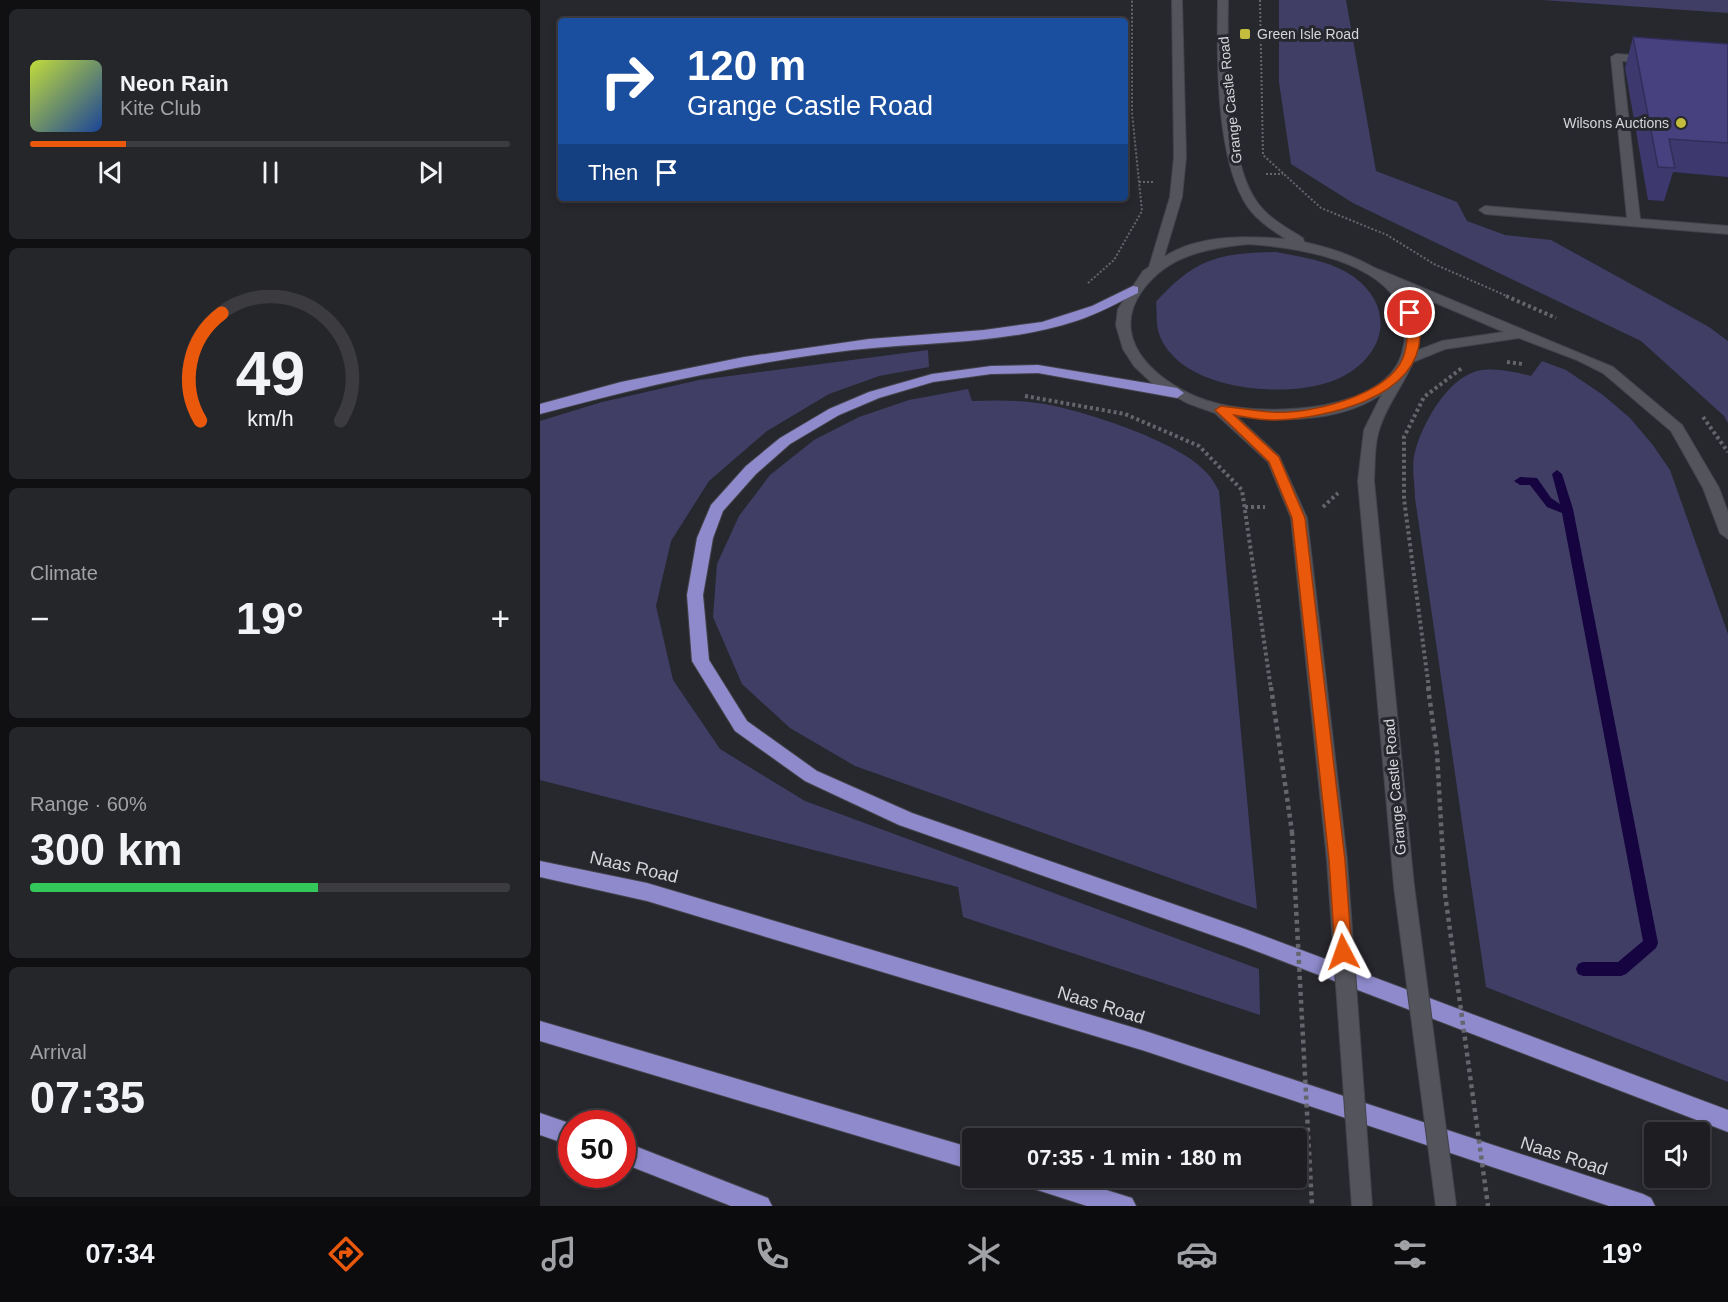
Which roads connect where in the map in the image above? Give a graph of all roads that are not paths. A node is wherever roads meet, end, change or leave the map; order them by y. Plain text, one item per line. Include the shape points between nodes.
1 (1177, 0) edge
2 (1223, 0) edge
3 (1661, 60) edge
4 (1485, 210) dead end
5 (1634, 223) junction
6 (1728, 230) edge
7 (1303, 244) junction
8 (1155, 267) junction
9 (1375, 272) junction
10 (1133, 290) junction
11 (1520, 334) junction
12 (1404, 366) junction
13 (1177, 393) junction
14 (540, 409) edge
15 (1221, 410) junction
16 (1728, 533) edge
17 (540, 869) edge
18 (540, 1031) edge
19 (1728, 1121) edge
20 (540, 1124) edge
21 (558, 1130) edge
22 (962, 1156) edge
23 (636, 1157) edge
24 (1066, 1188) edge
25 (760, 1206) edge
26 (1124, 1206) edge
27 (1362, 1206) edge
28 (1446, 1206) edge
29 (1643, 1206) edge

1 - 8 main road, Grange Castle Road via 1180,157 1176,198
2 - 7 main road, Grange Castle Road via 1235,167 1248,199 1267,222
3 - 5 main road via 1616,57
4 - 5 main road
5 - 6 main road
7 - 8 main road, Grange Castle Road via 1263,239 1223,242 1186,251
7 - 9 main road, Grange Castle Road via 1341,255
8 - 10 main road, Grange Castle Road
9 - 11 main road
9 - 12 main road, Grange Castle Road via 1396,291 1410,313 1414,336
10 - 13 main road, Grange Castle Road via 1124,310 1123,332 1132,355 1150,375
10 - 14 highway via 1096,309 1038,326 870,343 700,368 632,381
11 - 12 main road via 1442,345
11 - 16 main road via 1608,370 1677,428 1711,488
12 - 15 main road, Grange Castle Road via 1369,396 1325,412 1273,417
12 - 28 main road, Grange Castle Road, bridge via 1373,425 1367,493 1404,886
13 - 15 main road, Grange Castle Road
13 - 19 highway via 1038,369 991,370 944,376 874,395 834,412 785,441 751,470 716,509 705,538 695,595 701,661 741,726 811,776 906,819 1245,938
15 - 27 main road, Grange Castle Road, bridge via 1274,460 1299,518 1337,860
17 - 29 highway, Naas Road via 647,892 1133,1038
18 - 22 highway
20 - 21 highway
23 - 25 highway
24 - 26 highway

